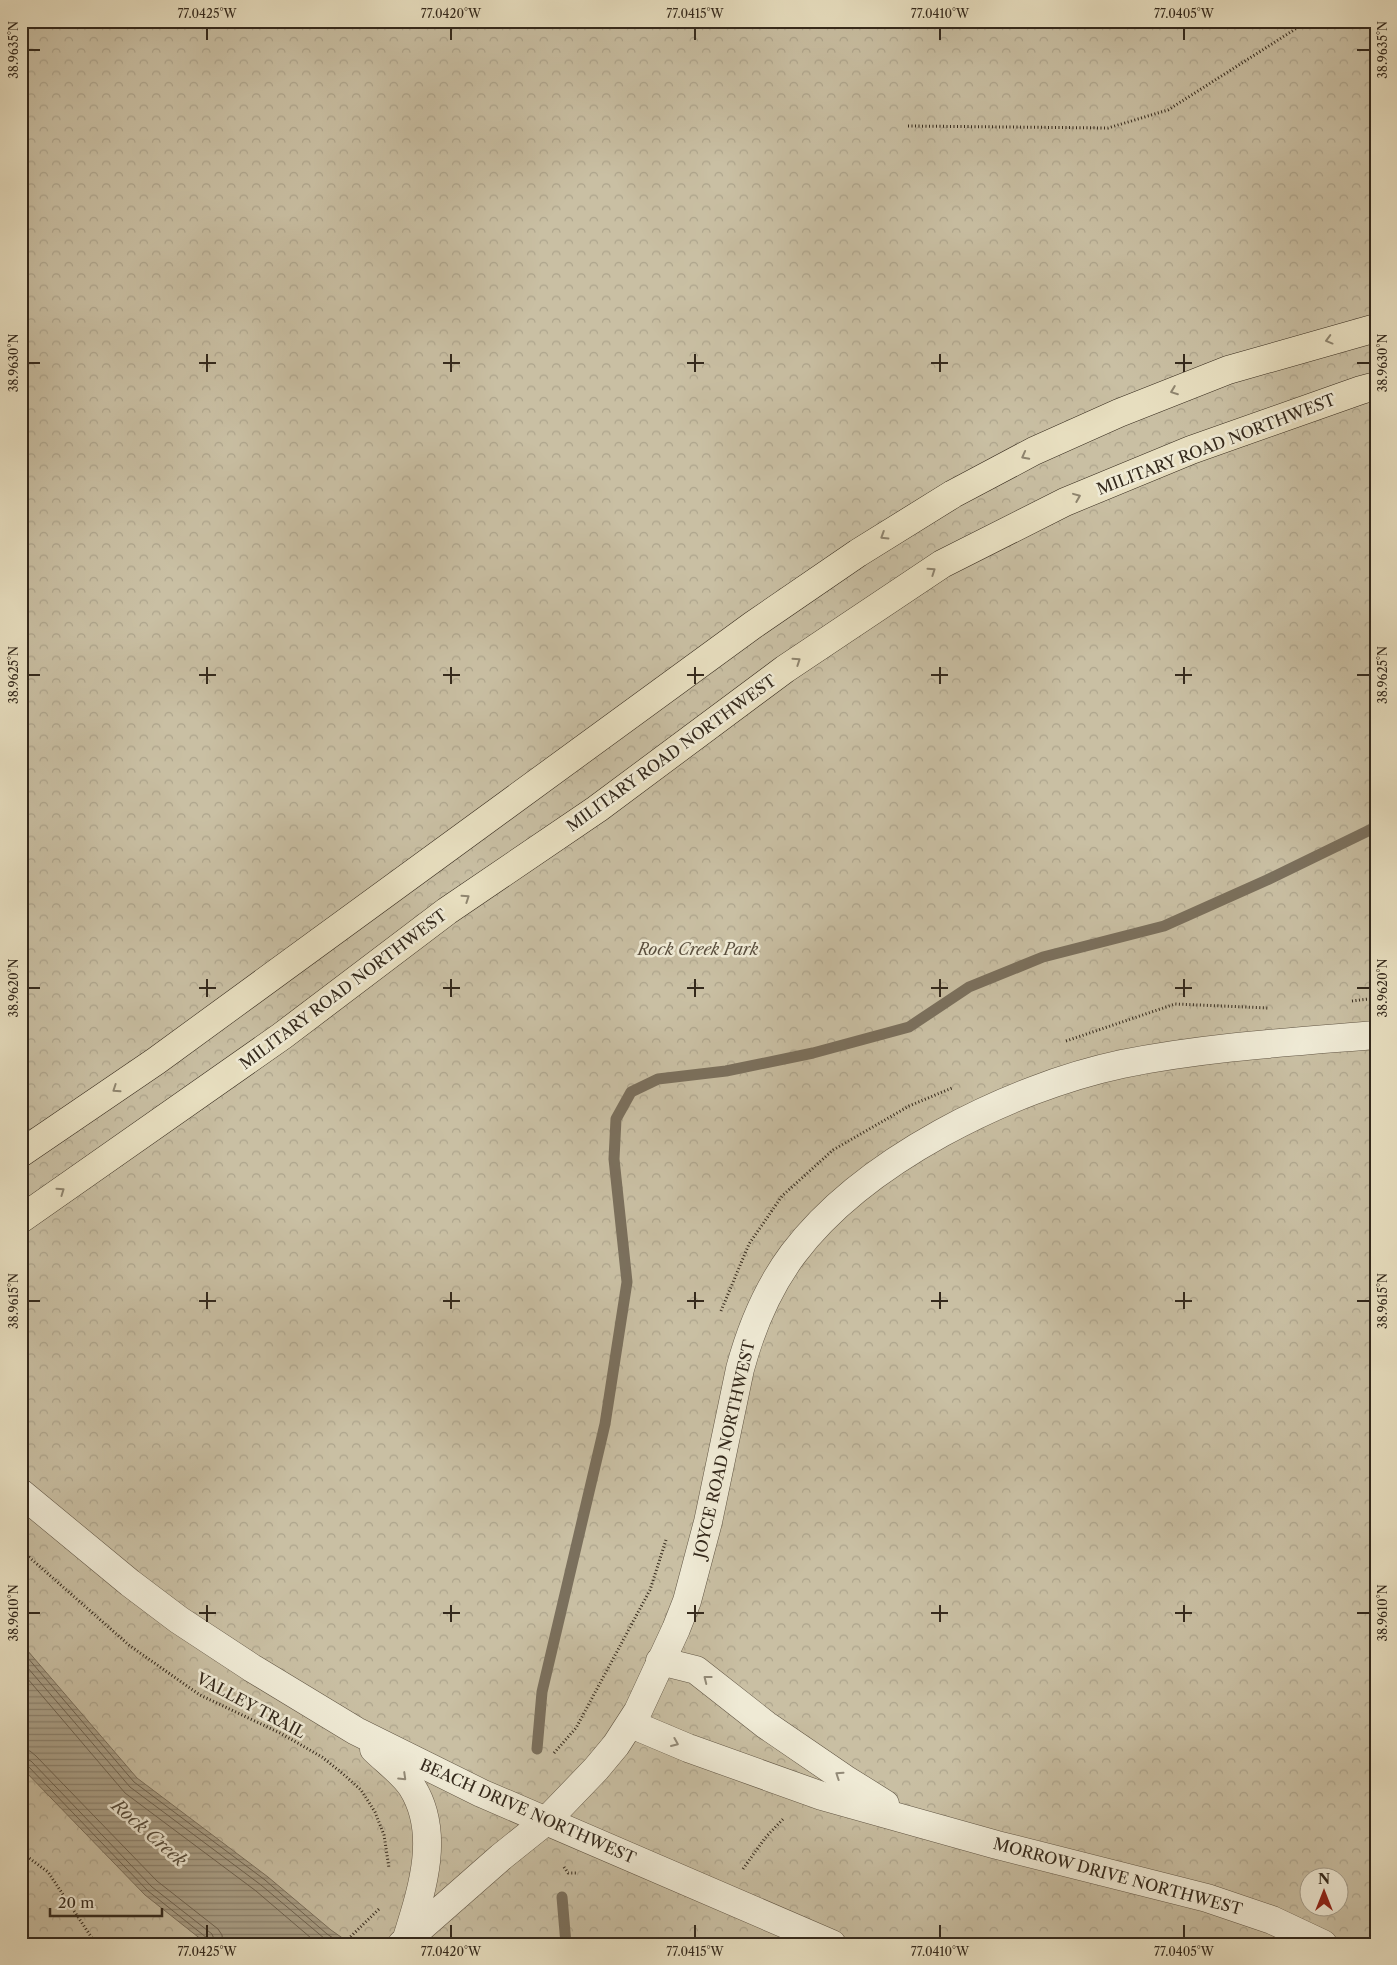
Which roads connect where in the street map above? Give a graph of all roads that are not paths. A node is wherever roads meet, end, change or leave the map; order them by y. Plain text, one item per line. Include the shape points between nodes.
1 (1376, 328) edge
2 (1376, 386) edge
3 (1376, 1035) edge
4 (21, 1153) edge
5 (21, 1219) edge
6 (21, 1493) edge
7 (660, 1661) junction
8 (630, 1724) junction
9 (356, 1731) junction
10 (910, 1819) junction
11 (546, 1821) junction
12 (405, 1941) edge
13 (832, 1944) edge
14 (1323, 1944) edge

1 -> 4 main road via 1228,370 1034,451 953,494 858,553 753,625 156,1061
5 -> 2 main road, MILITARY ROAD NORTHWEST via 282,1036 448,911 597,809 785,668 942,564 1066,502 1182,453
3 - 7 street, JOYCE ROAD NORTHWEST via 1234,1046 1121,1064 1076,1077 1022,1096 945,1132 889,1167 835,1208 793,1255 760,1310 745,1350 694,1574 676,1629
6 - 9 street, BEACH DRIVE NORTHWEST via 88,1550 180,1620
7 - 8 street, JOYCE ROAD NORTHWEST
10 -> 7 street, MORROW DRIVE NORTHWEST via 766,1725 696,1670
8 -> 10 street, MORROW DRIVE NORTHWEST via 822,1796
8 - 11 street, JOYCE ROAD NORTHWEST via 596,1769
9 - 11 street, BEACH DRIVE NORTHWEST via 481,1793
9 -> 12 street via 411,1785 427,1827 423,1887
10 - 14 street, MORROW DRIVE NORTHWEST via 997,1845 1207,1898 1272,1920
11 - 12 street, JOYCE ROAD NORTHWEST
11 - 13 street, BEACH DRIVE NORTHWEST

